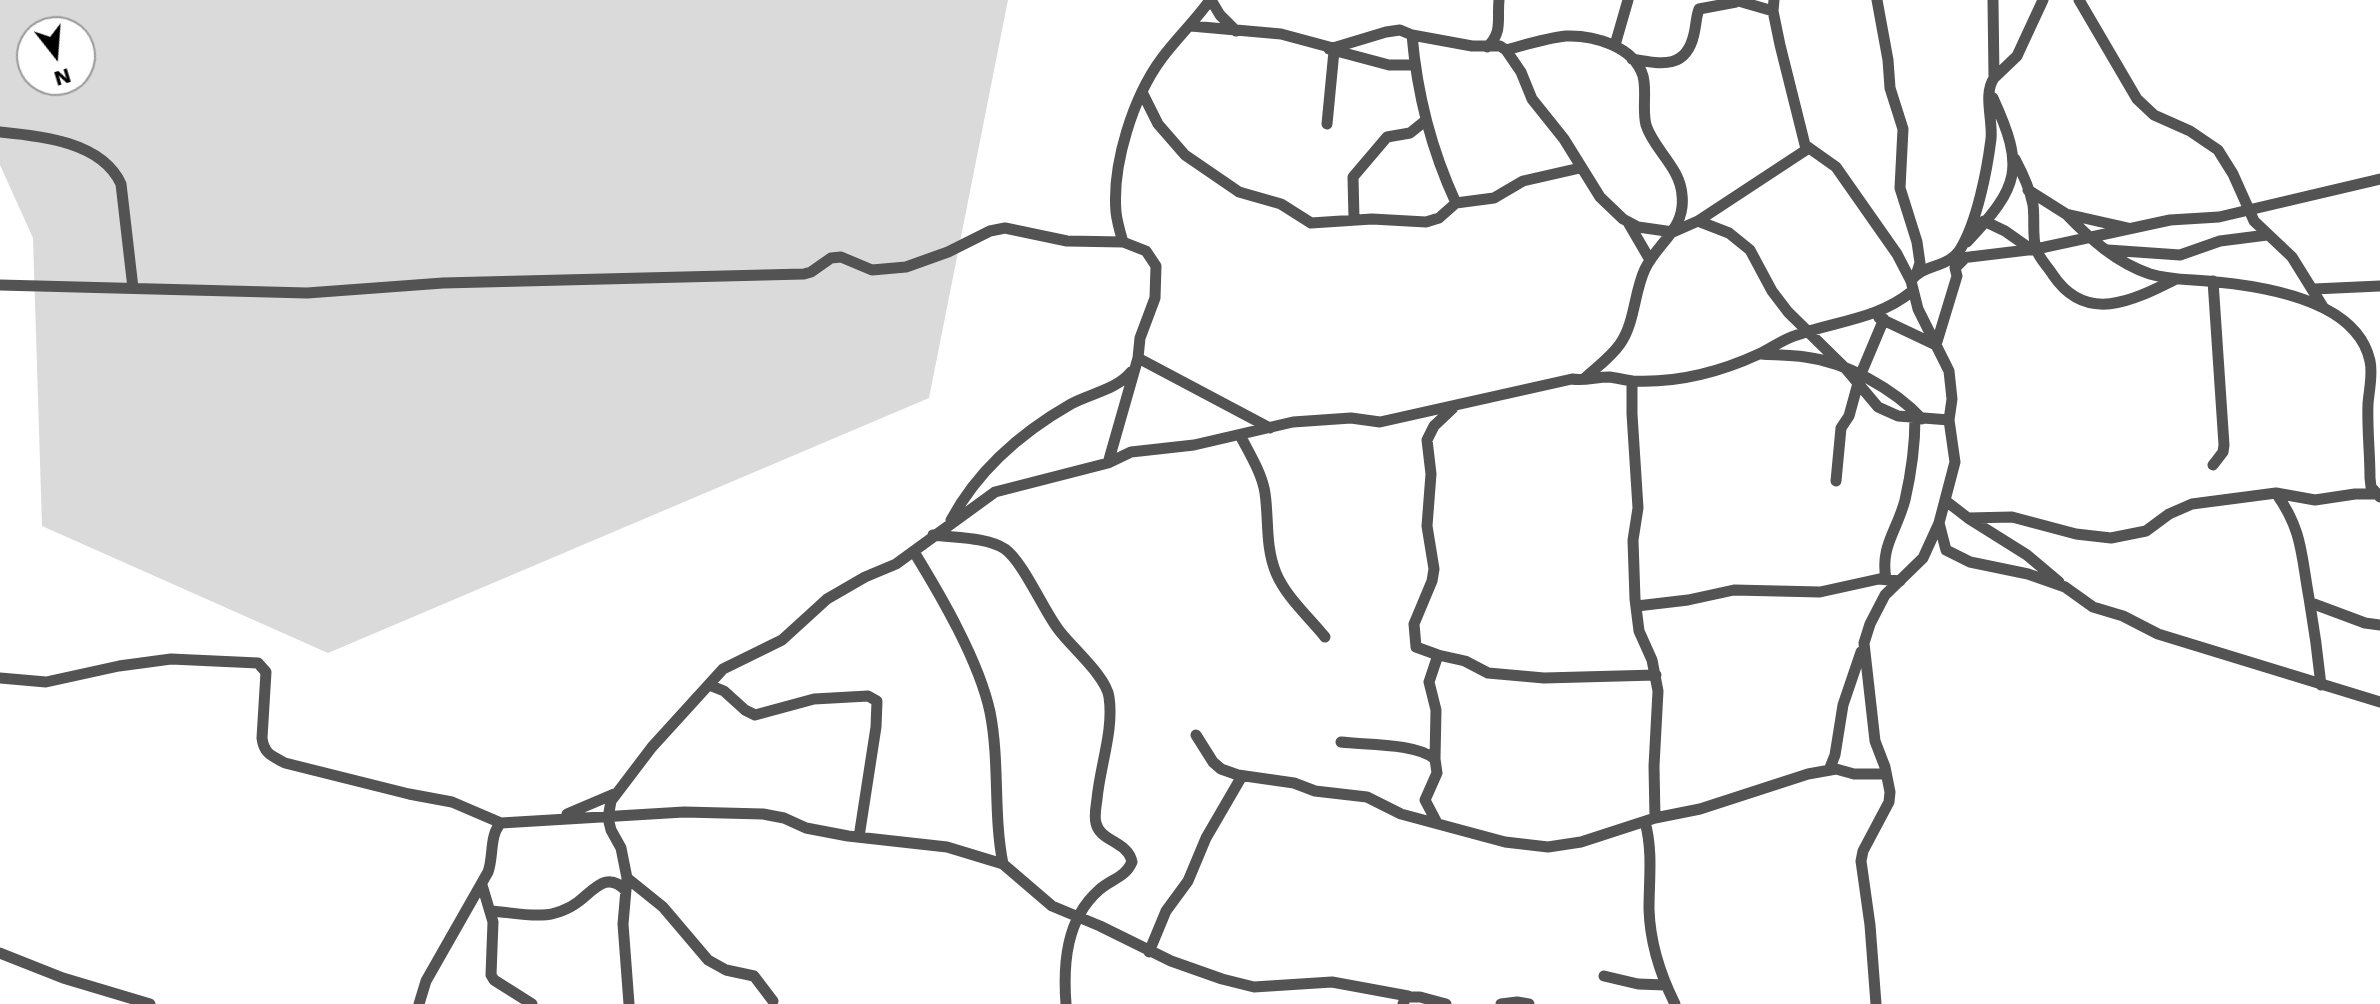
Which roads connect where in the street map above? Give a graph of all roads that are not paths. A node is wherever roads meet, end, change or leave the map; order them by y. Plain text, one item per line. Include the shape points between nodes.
1 (1210, 0) edge
2 (1499, 0) edge
3 (1628, 0) edge
4 (1877, 0) edge
5 (1993, 0) edge
6 (2043, 0) edge
7 (2079, 0) edge
8 (1736, 1) edge
9 (1774, 6) edge
10 (1191, 26) junction
11 (1237, 32) junction
12 (1412, 35) junction
13 (1615, 45) junction
14 (1487, 47) junction
15 (1329, 49) junction
16 (1506, 50) junction
17 (1632, 59) junction
18 (1414, 65) junction
19 (1991, 82) junction
20 (1143, 94) junction
21 (1425, 121) junction
22 (1327, 124) dead end
23 (0, 132) edge
24 (1809, 148) junction
25 (2015, 159) junction
26 (1580, 168) junction
27 (2380, 179) edge
28 (2028, 190) junction
29 (1456, 203) junction
30 (1718, 208) junction
31 (2248, 211) junction
32 (2066, 214) junction
33 (1354, 219) junction
34 (1698, 221) junction
35 (1984, 221) junction
36 (1629, 224) junction
37 (2133, 229) junction
38 (1673, 232) junction
39 (1729, 233) junction
40 (2267, 235) junction
41 (2090, 238) junction
42 (1123, 242) junction
43 (2034, 250) junction
44 (2108, 250) junction
45 (1964, 252) junction
46 (1650, 260) junction
47 (2174, 280) junction
48 (2213, 281) junction
49 (1913, 282) junction
50 (0, 285) edge
51 (2380, 286) edge
52 (133, 288) junction
53 (2314, 289) junction
54 (2323, 307) junction
55 (1871, 315) junction
56 (1884, 319) junction
57 (1806, 332) junction
58 (1936, 345) junction
59 (1759, 354) junction
60 (1136, 363) junction
61 (1846, 369) junction
62 (1859, 379) junction
63 (1581, 381) junction
64 (1632, 381) junction
65 (1457, 405) junction
66 (1918, 419) junction
67 (1949, 420) junction
68 (1270, 428) junction
69 (1240, 435) junction
70 (1108, 463) junction
71 (2213, 465) dead end
72 (1836, 481) dead end
73 (2276, 493) junction
74 (2378, 496) edge
75 (1946, 501) junction
76 (1968, 518) junction
77 (1939, 523) junction
78 (948, 524) junction
79 (933, 535) junction
80 (1946, 550) junction
81 (914, 552) junction
82 (1923, 558) junction
83 (1886, 579) junction
84 (1900, 581) junction
85 (2065, 587) junction
86 (2314, 604) dead end
87 (1637, 606) junction
88 (2380, 625) edge
89 (1325, 637) dead end
90 (1864, 643) junction
91 (1438, 655) junction
92 (0, 670) edge
93 (1656, 675) junction
94 (0, 678) edge
95 (34, 681) junction
96 (709, 685) junction
97 (2321, 685) junction
98 (2380, 702) edge
99 (1196, 735) dead end
100 (1341, 742) dead end
101 (1435, 759) junction
102 (1829, 770) junction
103 (1885, 774) junction
104 (1242, 776) junction
105 (615, 794) junction
106 (554, 818) junction
107 (608, 818) junction
108 (1650, 820) junction
109 (1436, 821) junction
110 (501, 823) junction
111 (859, 837) junction
112 (1003, 864) junction
113 (482, 885) junction
114 (627, 885) junction
115 (491, 911) junction
116 (1079, 918) junction
117 (1149, 952) junction
118 (0, 953) edge
119 (1604, 976) dead end
120 (1665, 985) junction
121 (1405, 1000) edge
122 (773, 1001) dead end
123 (150, 1004) edge
124 (419, 1004) edge
125 (532, 1004) edge
126 (629, 1004) edge
127 (1066, 1004) edge
128 (1446, 1004) edge
129 (1501, 1004) edge
130 (1529, 1004) edge
131 (1675, 1004) edge
132 (1876, 1004) edge

1 - 10 street
1 - 11 street
2 - 14 street via 1500,28
3 - 13 street
4 - 49 street via 1890,88 1903,129 1900,188 1920,263
5 - 19 street
6 - 19 street via 2017,56
7 - 31 street via 2137,99 2154,115 2218,150
8 - 9 street
8 - 17 street via 1699,9 1693,40 1681,59 1666,64
9 - 24 street
10 - 11 street
10 - 20 street via 1161,60
11 - 15 street via 1281,34
12 - 14 street
12 - 15 street via 1386,32
12 - 18 street
13 - 16 street via 1566,36
13 - 17 street
14 - 16 street
15 - 18 street via 1389,65
15 - 22 street
16 - 26 street via 1532,99
17 - 38 street via 1643,75 1647,127 1680,182 1683,207
18 - 21 street
19 - 25 street
19 - 45 street via 1986,169
20 - 33 street via 1181,152 1226,184 1281,204 1311,223
20 - 42 street via 1116,182
21 - 29 street
21 - 33 street via 1410,133 1387,137 1353,177
23 - 52 street via 80,148 115,170
24 - 30 street
24 - 49 street via 1836,167
25 - 28 street
25 - 35 street via 2006,193
26 - 29 street via 1523,181 1494,198
26 - 36 street via 1600,197
27 - 31 street
28 - 32 street
28 - 43 street
29 - 33 street via 1426,222
30 - 34 street
30 - 39 street
31 - 37 street
31 - 40 street
32 - 37 street
32 - 41 street
34 - 38 street
34 - 39 street
35 - 43 street
35 - 45 street
36 - 38 street
36 - 46 street
37 - 41 street
38 - 46 street
39 - 57 street via 1750,250 1772,291
40 - 44 street via 2220,241 2180,255
40 - 53 street via 2292,257
41 - 43 street
41 - 44 street
42 - 52 street via 1067,241 1005,228 888,271 841,257 804,274 443,283 307,293
42 - 60 street via 1146,251 1156,266 1155,298
43 - 45 street
43 - 47 street via 2060,285 2085,302 2126,303
44 - 47 street via 2134,267
45 - 49 street
45 - 58 street via 1955,268
46 - 63 street via 1626,334
47 - 48 street
48 - 54 street via 2274,291
48 - 71 street via 2224,445
49 - 55 street via 1899,302
49 - 58 street
50 - 52 street
51 - 53 street
53 - 54 street
54 - 74 street via 2358,334 2370,361 2370,478
55 - 56 street
55 - 57 street
56 - 58 street
56 - 62 street
57 - 59 street
57 - 61 street
58 - 67 street via 1949,371
59 - 61 street via 1807,357
59 - 64 street via 1700,375
60 - 68 street
60 - 70 street
60 - 78 street via 1117,384 1071,404 1016,441 980,477
61 - 62 street
62 - 66 street via 1906,404
62 - 66 street via 1878,407
62 - 72 street via 1841,428
63 - 64 street
63 - 65 street
64 - 87 street
65 - 68 street via 1380,422 1325,419
65 - 91 street via 1427,440 1427,526 1434,569 1416,618 1414,643
66 - 67 street
66 - 83 street via 1905,501 1883,558
67 - 75 street via 1956,454
68 - 69 street
69 - 70 street via 1131,452
69 - 89 street via 1262,481 1266,538 1275,571
70 - 78 street via 995,492
73 - 74 street via 2315,500
73 - 76 street via 2192,504 2146,531 2111,538 2012,517
73 - 97 street via 2299,536
75 - 76 street
75 - 77 street
76 - 85 street via 2027,555
77 - 80 street
77 - 82 street
78 - 79 street
79 - 81 street
79 - 116 street via 1008,551 1060,632 1107,689 1109,720 1096,824 1126,849 1132,862 1125,874 1096,893
80 - 82 street
80 - 85 street via 1970,562
81 - 96 street via 834,595 782,640 727,666
81 - 112 street via 964,645 989,710
82 - 84 street
83 - 84 street
83 - 87 street via 1820,592 1734,590
84 - 90 street via 1885,595
85 - 97 street via 2093,607 2158,634
86 - 88 street
87 - 93 street via 1639,631
90 - 102 street
90 - 103 street via 1875,741
91 - 93 street via 1488,673 1520,676
91 - 101 street via 1429,682 1436,710
92 - 95 street
93 - 108 street
94 - 95 street
95 - 110 street via 150,660 258,663 266,672 262,738 270,755 452,802
96 - 105 street
96 - 111 street via 755,715 814,699 868,696 877,701
97 - 98 street
99 - 104 street via 1213,762
100 - 101 street via 1415,750
101 - 109 street via 1437,773 1425,800
102 - 103 street
102 - 108 street
103 - 132 street via 1889,802 1861,861
104 - 109 street via 1367,797 1401,814
104 - 117 street via 1188,881 1166,911
105 - 106 street
105 - 107 street
106 - 107 street
106 - 110 street
107 - 111 street via 684,812 763,814
107 - 114 street via 621,848
108 - 109 street via 1548,847 1505,842
108 - 120 street via 1650,921
110 - 113 street
111 - 112 street via 926,843
112 - 116 street via 1052,906
113 - 115 street
113 - 124 street via 426,981
114 - 115 street via 600,883 569,908 542,915
114 - 122 street via 663,907 708,960 754,976
114 - 126 street via 623,924
115 - 125 street via 494,980
116 - 117 street
116 - 127 street via 1064,966
117 - 121 street via 1254,987 1332,982
118 - 123 street
119 - 120 street
120 - 131 street
121 - 128 street
129 - 130 street

